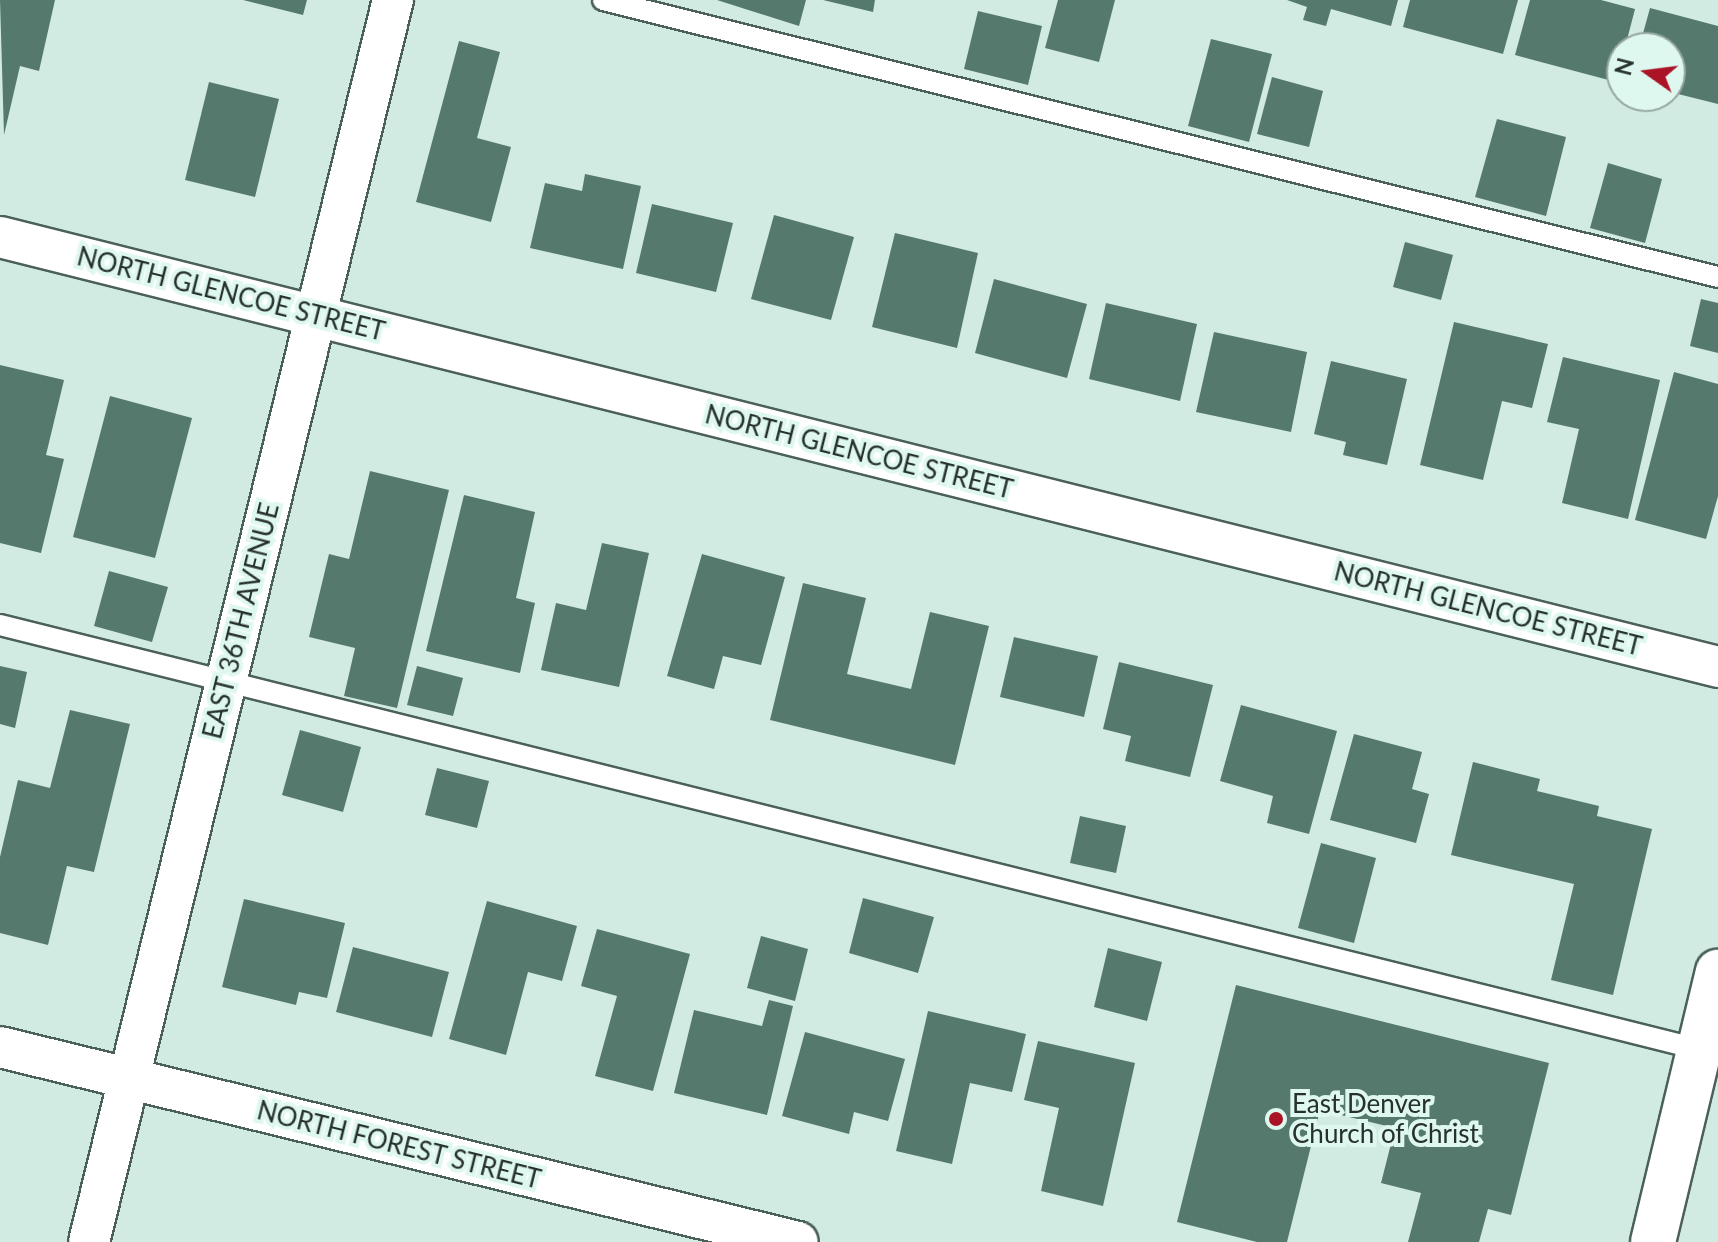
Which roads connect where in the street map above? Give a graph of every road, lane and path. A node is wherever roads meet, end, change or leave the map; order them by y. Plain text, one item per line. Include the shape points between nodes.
1 (393, 0) edge
2 (603, 0) edge
3 (0, 237) edge
4 (1718, 277) edge
5 (316, 315) junction
6 (0, 625) edge
7 (1718, 667) edge
8 (226, 680) junction
9 (1718, 972) edge
10 (0, 1047) edge
11 (1709, 1052) edge
12 (129, 1079) junction
13 (89, 1242) edge
14 (798, 1242) edge
15 (1653, 1242) edge

1 - 5 street, EAST 36TH AVENUE
2 - 4 lane
3 - 5 street, NORTH GLENCOE STREET
5 - 7 street, NORTH GLENCOE STREET
5 - 8 street, EAST 36TH AVENUE
6 - 8 lane
8 - 11 lane
8 - 12 street, EAST 36TH AVENUE
9 - 11 street
10 - 12 street, NORTH FOREST STREET
11 - 15 street
12 - 13 street, EAST 36TH AVENUE
12 - 14 street, NORTH FOREST STREET

